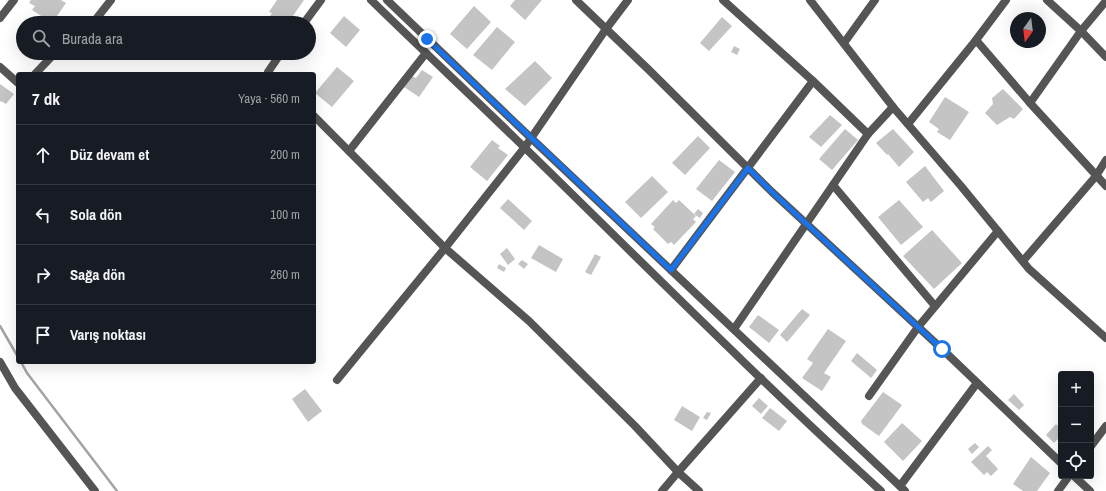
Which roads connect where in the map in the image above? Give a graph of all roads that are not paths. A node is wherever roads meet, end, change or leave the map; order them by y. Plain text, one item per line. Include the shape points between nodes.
1 (14, 0) edge
2 (111, 0) edge
3 (321, 0) edge
4 (371, 0) edge
5 (387, 0) edge
6 (576, 0) edge
7 (628, 0) edge
8 (722, 0) edge
9 (810, 0) edge
10 (875, 0) edge
11 (1006, 0) edge
12 (1047, 0) edge
13 (1106, 1) edge
14 (98, 16) edge
15 (309, 16) edge
16 (0, 18) edge
17 (606, 29) junction
18 (1081, 31) junction
19 (976, 40) junction
20 (844, 43) junction
21 (426, 53) junction
22 (1106, 57) edge
23 (48, 60) edge
24 (276, 60) edge
25 (0, 67) edge
26 (37, 72) edge
27 (268, 72) edge
28 (16, 81) edge
29 (813, 81) junction
30 (1030, 103) junction
31 (893, 107) junction
32 (316, 118) edge
33 (908, 124) junction
34 (868, 134) junction
35 (531, 138) junction
36 (525, 147) junction
37 (349, 150) junction
38 (1106, 160) edge
39 (748, 168) junction
40 (1096, 176) junction
41 (833, 185) junction
42 (1106, 186) edge
43 (806, 224) junction
44 (998, 231) junction
45 (445, 248) junction
46 (1023, 261) junction
47 (671, 270) junction
48 (935, 306) junction
49 (918, 327) junction
50 (734, 329) junction
51 (1106, 338) edge
52 (0, 362) edge
53 (761, 378) junction
54 (337, 380) dead end
55 (977, 383) junction
56 (869, 396) dead end
57 (1106, 426) edge
58 (1093, 443) edge
59 (1058, 460) edge
60 (678, 472) junction
61 (1067, 479) edge
62 (1077, 479) edge
63 (902, 489) edge
64 (878, 490) edge
65 (96, 491) edge
66 (662, 491) edge
67 (699, 491) edge
68 (1058, 491) edge
69 (1090, 491) edge

1 - 16 street
2 - 14 street
3 - 15 street
4 - 21 street
5 - 35 street
6 - 17 street
7 - 17 street
8 - 29 street
9 - 20 street
10 - 20 street
11 - 19 street
12 - 18 street
13 - 18 street
17 - 35 street
17 - 39 street
18 - 22 street
18 - 30 street
19 - 30 street
19 - 33 street
20 - 31 street
21 - 36 street
21 - 37 street
23 - 26 street
24 - 27 street
25 - 28 street
29 - 34 street
29 - 39 street
30 - 40 street
31 - 33 street
31 - 34 street
32 - 37 street
33 - 44 street
34 - 41 street
35 - 36 street
35 - 47 street
36 - 45 street
36 - 53 street
37 - 45 street
38 - 40 street
39 - 43 street
39 - 47 street
40 - 42 street
40 - 46 street
41 - 43 street
41 - 48 street
43 - 49 street
43 - 50 street
44 - 46 street
44 - 48 street
45 - 54 street
45 - 60 street via 530,321
46 - 51 street
47 - 50 street
48 - 49 street
49 - 55 street
49 - 56 street
50 - 63 street
52 - 65 street via 15,388
53 - 60 street
53 - 64 street
55 - 59 street
55 - 63 street
57 - 58 street
60 - 66 street
60 - 67 street
61 - 68 street
62 - 69 street

